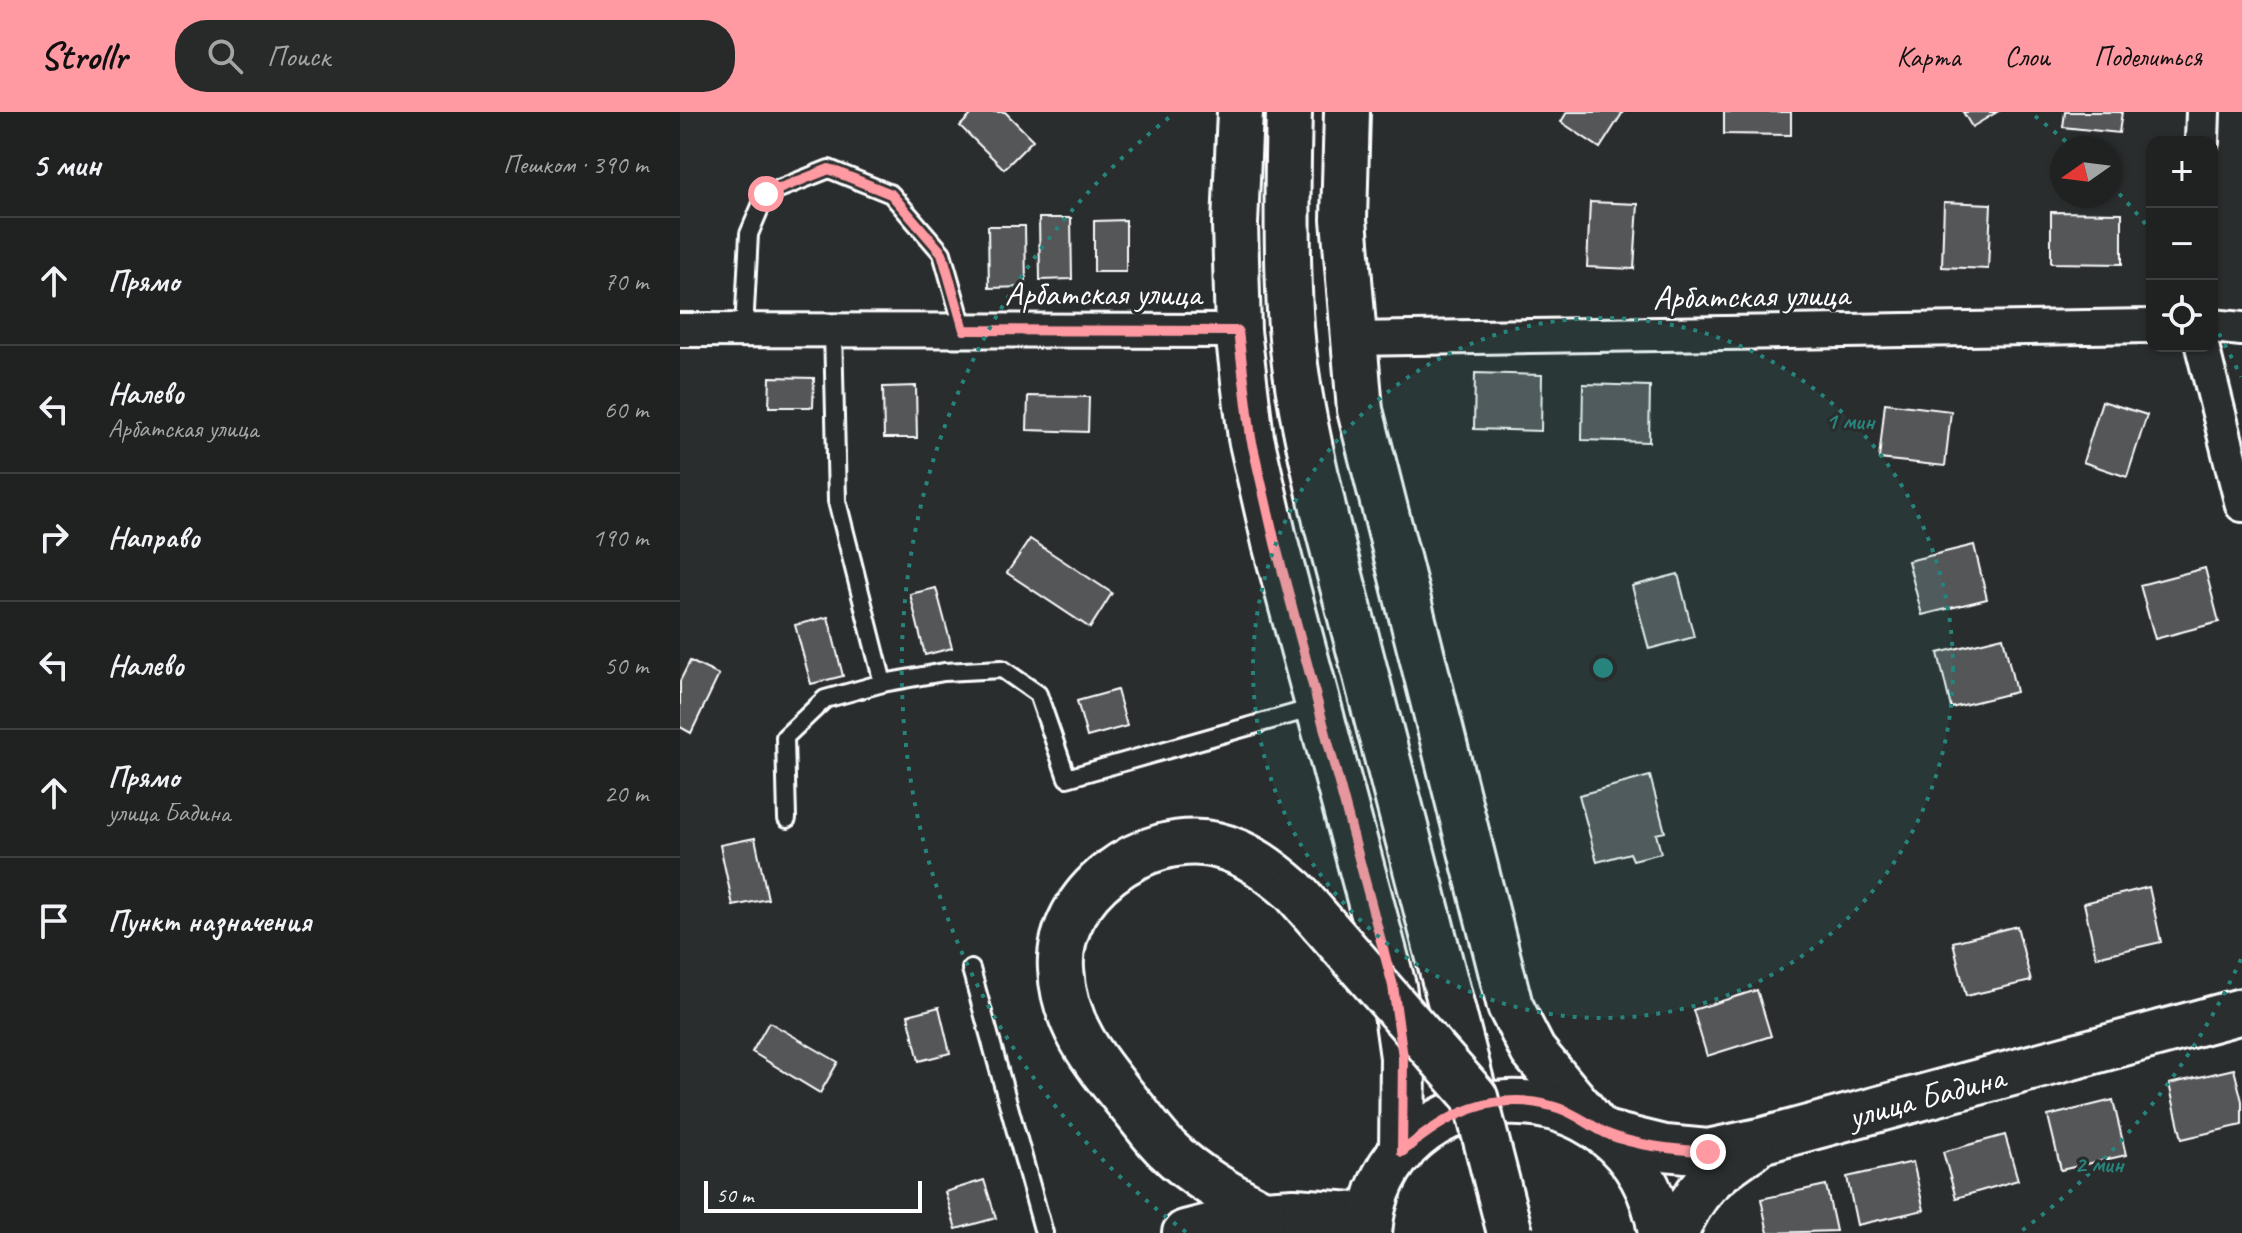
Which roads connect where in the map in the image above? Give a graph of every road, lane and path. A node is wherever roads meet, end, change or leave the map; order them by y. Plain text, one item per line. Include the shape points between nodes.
1 (1240, 112) edge
2 (1289, 112) edge
3 (1347, 112) edge
4 (2203, 112) edge
5 (2202, 136) edge
6 (2146, 326) edge
7 (2218, 327) edge
8 (2242, 329) edge
9 (680, 330) edge
10 (744, 330) junction
11 (833, 330) junction
12 (964, 330) junction
13 (1238, 331) junction
14 (1352, 339) junction
15 (2204, 352) edge
16 (2242, 505) edge
17 (883, 683) junction
18 (1319, 707) junction
19 (787, 819) dead end
20 (971, 969) dead end
21 (2242, 1011) edge
22 (1475, 1097) junction
23 (1600, 1129) junction
24 (1764, 1140) junction
25 (1402, 1152) junction
26 (1263, 1213) junction
27 (1369, 1224) edge
28 (1044, 1233) edge
29 (1185, 1233) edge
30 (1510, 1233) edge
31 (1661, 1233) edge
32 (1676, 1233) edge

1 - 13 street
2 - 22 street via 1291,330 1306,430
3 - 14 street via 1344,219
4 - 5 street
6 - 14 street, Арбатская улица
7 - 8 street
9 - 10 street, Арбатская улица
10 - 11 street, Арбатская улица
10 - 12 lane via 749,234 766,194 829,169 891,194 942,253
11 - 12 street, Арбатская улица
11 - 17 lane via 837,501
12 - 13 street, Арбатская улица
13 - 18 street via 1251,438
14 - 23 street via 1360,410 1510,1006 1533,1051
15 - 16 street
17 - 18 lane via 1002,669 1038,694 1067,778
17 - 19 lane via 825,699 785,737
18 - 25 street via 1393,986 1403,1057
20 - 28 lane
21 - 24 street, улица Бадина
22 - 26 street, bridge via 1294,891 1267,868 1215,844 1153,850 1121,865 1088,892 1068,924 1060,967 1067,1010 1085,1049 1166,1149 1217,1188
22 - 30 street, bridge
23 - 24 street, улица Бадина via 1665,1148 1708,1152
23 - 25 street via 1554,1106 1513,1101 1472,1107 1434,1124
23 - 31 street via 1634,1162 1652,1194
24 - 32 street via 1712,1174
25 - 27 street via 1382,1182
26 - 27 street via 1294,1211
26 - 29 street

